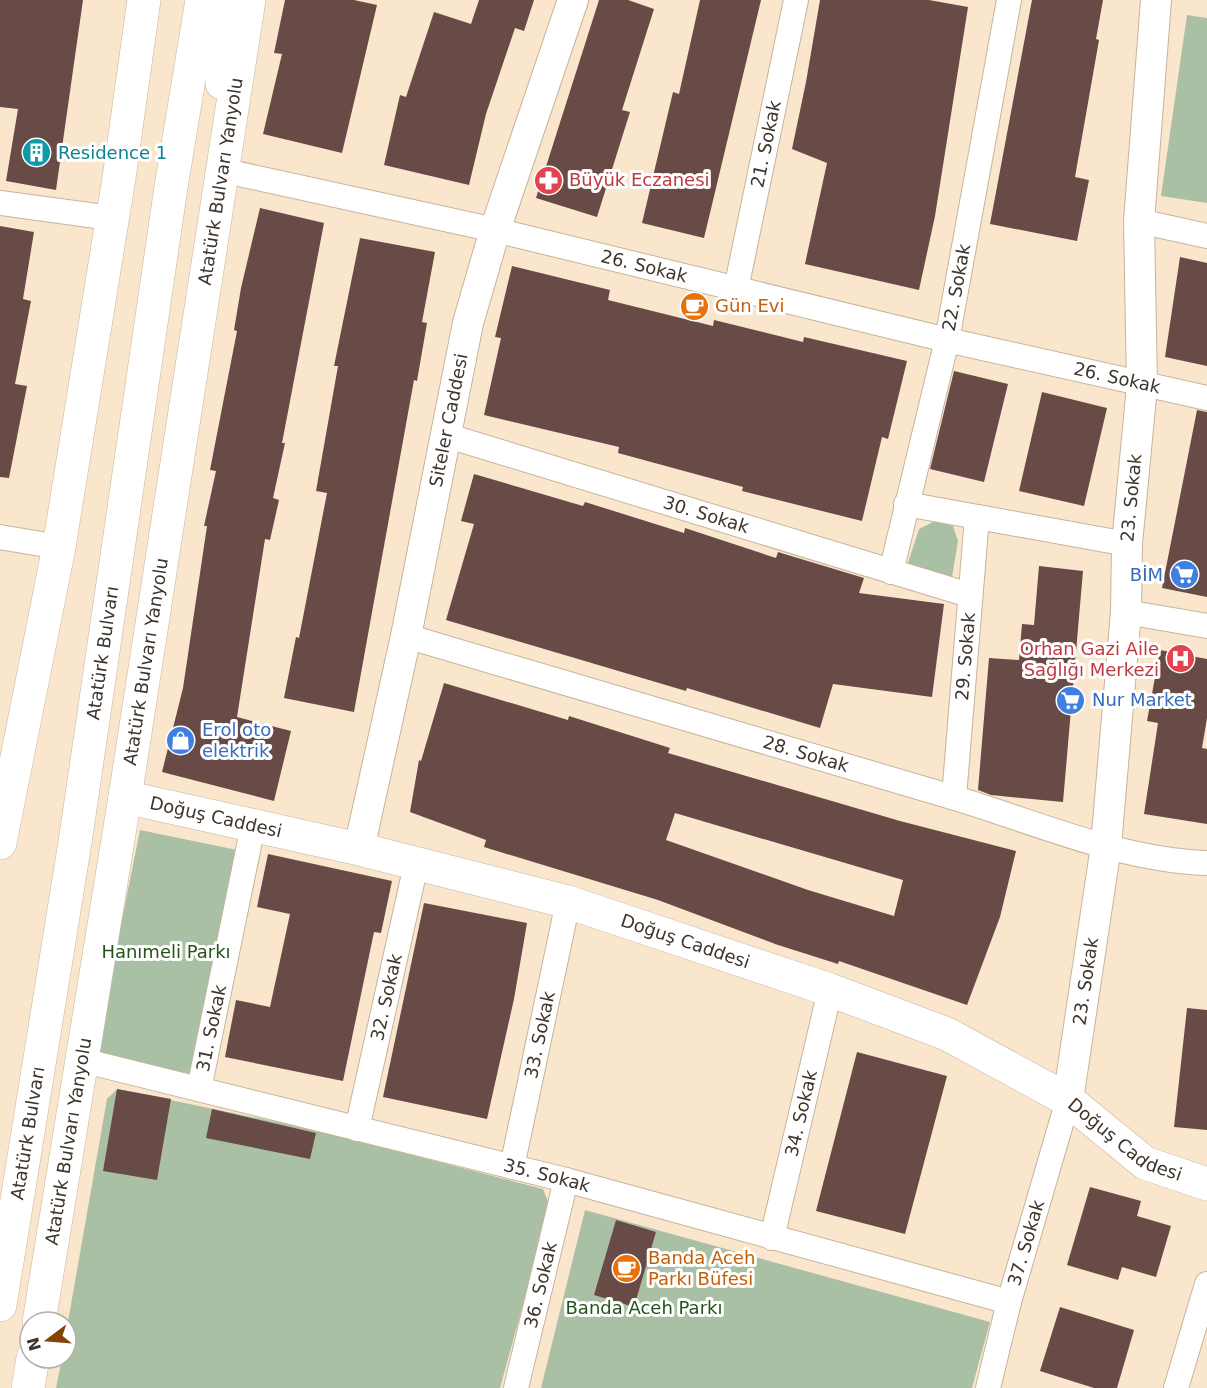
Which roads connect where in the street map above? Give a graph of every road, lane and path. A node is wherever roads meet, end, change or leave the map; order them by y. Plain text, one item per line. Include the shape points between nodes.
1 (144, 0) edge
2 (202, 0) edge
3 (217, 0) edge
4 (249, 0) edge
5 (573, 0) edge
6 (796, 0) edge
7 (1009, 0) edge
8 (1156, 0) edge
9 (223, 156) junction
10 (0, 203) edge
11 (111, 218) junction
12 (1139, 221) junction
13 (495, 230) junction
14 (1207, 236) edge
15 (736, 289) junction
16 (946, 340) junction
17 (1142, 386) junction
18 (1207, 398) edge
19 (445, 435) junction
20 (906, 504) junction
21 (977, 517) junction
22 (0, 537) edge
23 (1127, 544) junction
24 (59, 547) junction
25 (891, 572) junction
26 (969, 595) junction
27 (1126, 612) junction
28 (1207, 626) edge
29 (406, 636) junction
30 (125, 797) junction
31 (954, 797) junction
32 (253, 826) junction
33 (0, 843) edge
34 (1106, 846) junction
35 (359, 849) junction
36 (1207, 863) edge
37 (416, 865) junction
38 (568, 902) junction
39 (830, 990) junction
40 (81, 1060) junction
41 (199, 1089) junction
42 (1068, 1100) junction
43 (357, 1129) junction
44 (512, 1167) junction
45 (566, 1180) junction
46 (1207, 1184) edge
47 (772, 1238) junction
48 (1207, 1284) edge
49 (1010, 1302) junction
50 (0, 1305) edge
51 (41, 1310) edge
52 (31, 1370) edge
53 (28, 1388) edge
54 (516, 1388) edge
55 (988, 1388) edge
56 (1176, 1388) edge

1 - 11 main road
2 - 50 main road, Atatürk Bulvarı via 76,836
3 - 9 main road
4 - 9 main road, Atatürk Bulvarı Yanyolu
5 - 13 street, Siteler Caddesi
6 - 15 street, 21. Sokak
7 - 16 street, 22. Sokak
8 - 12 street, 23. Sokak
9 - 13 street, 26. Sokak
9 - 30 main road, Atatürk Bulvarı Yanyolu
10 - 11 street
11 - 24 main road
12 - 14 street
12 - 17 street, 23. Sokak
13 - 15 street, 26. Sokak
13 - 19 street, Siteler Caddesi via 468,323
15 - 16 street, 26. Sokak
16 - 17 street, 26. Sokak
16 - 20 street, 22. Sokak
17 - 18 street, 26. Sokak
17 - 23 street, 23. Sokak
19 - 25 street, 30. Sokak
19 - 29 street, Siteler Caddesi
20 - 21 street
20 - 25 street, 22. Sokak
21 - 23 street
21 - 26 street, 29. Sokak
22 - 24 street
23 - 27 street, 23. Sokak
24 - 33 main road
25 - 26 street, 30. Sokak
26 - 31 street, 29. Sokak
27 - 28 street
27 - 34 street, 23. Sokak
29 - 31 street, 28. Sokak
29 - 35 street, Siteler Caddesi
30 - 32 main road, Doğuş Caddesi
30 - 40 main road, Atatürk Bulvarı Yanyolu
31 - 34 street, 28. Sokak
32 - 35 main road, Doğuş Caddesi
32 - 41 street, 31. Sokak
34 - 36 street, 28. Sokak via 1174,862
34 - 42 street, 23. Sokak
35 - 37 main road, Doğuş Caddesi
37 - 38 main road, Doğuş Caddesi
37 - 43 street, 32. Sokak
38 - 39 main road, Doğuş Caddesi
38 - 44 street, 33. Sokak
39 - 42 main road, Doğuş Caddesi via 947,1034
39 - 47 street, 34. Sokak
40 - 41 street, 35. Sokak
40 - 51 main road, Atatürk Bulvarı Yanyolu
41 - 43 street, 35. Sokak
42 - 46 main road, Doğuş Caddesi via 1144,1163
42 - 49 street, 37. Sokak
43 - 44 street, 35. Sokak
44 - 45 street, 35. Sokak
45 - 47 street, 35. Sokak
45 - 54 street, 36. Sokak
47 - 49 street, 35. Sokak
48 - 56 street
49 - 55 street, 37. Sokak
52 - 53 main road

